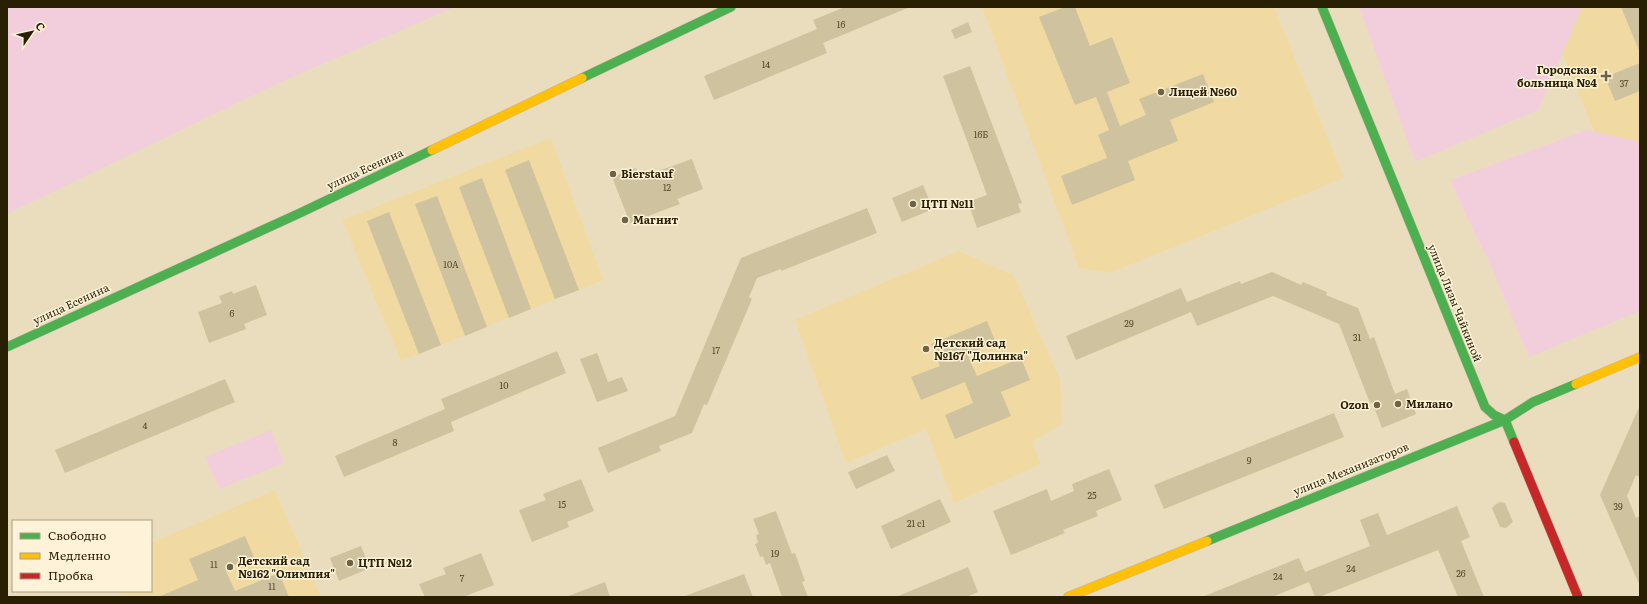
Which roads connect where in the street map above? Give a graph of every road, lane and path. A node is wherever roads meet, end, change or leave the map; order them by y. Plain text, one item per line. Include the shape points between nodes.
1 (731, 7) edge
2 (1322, 7) edge
3 (7, 347) edge
4 (1640, 357) edge
5 (1505, 420) junction
6 (1068, 597) edge
7 (1578, 597) edge

1 - 3 street, улица Есенина via 307,210
2 - 5 street, улица Лизы Чайкиной via 1485,407
4 - 5 street, улица Механизаторов via 1533,402
5 - 6 street, улица Механизаторов
5 - 7 street

